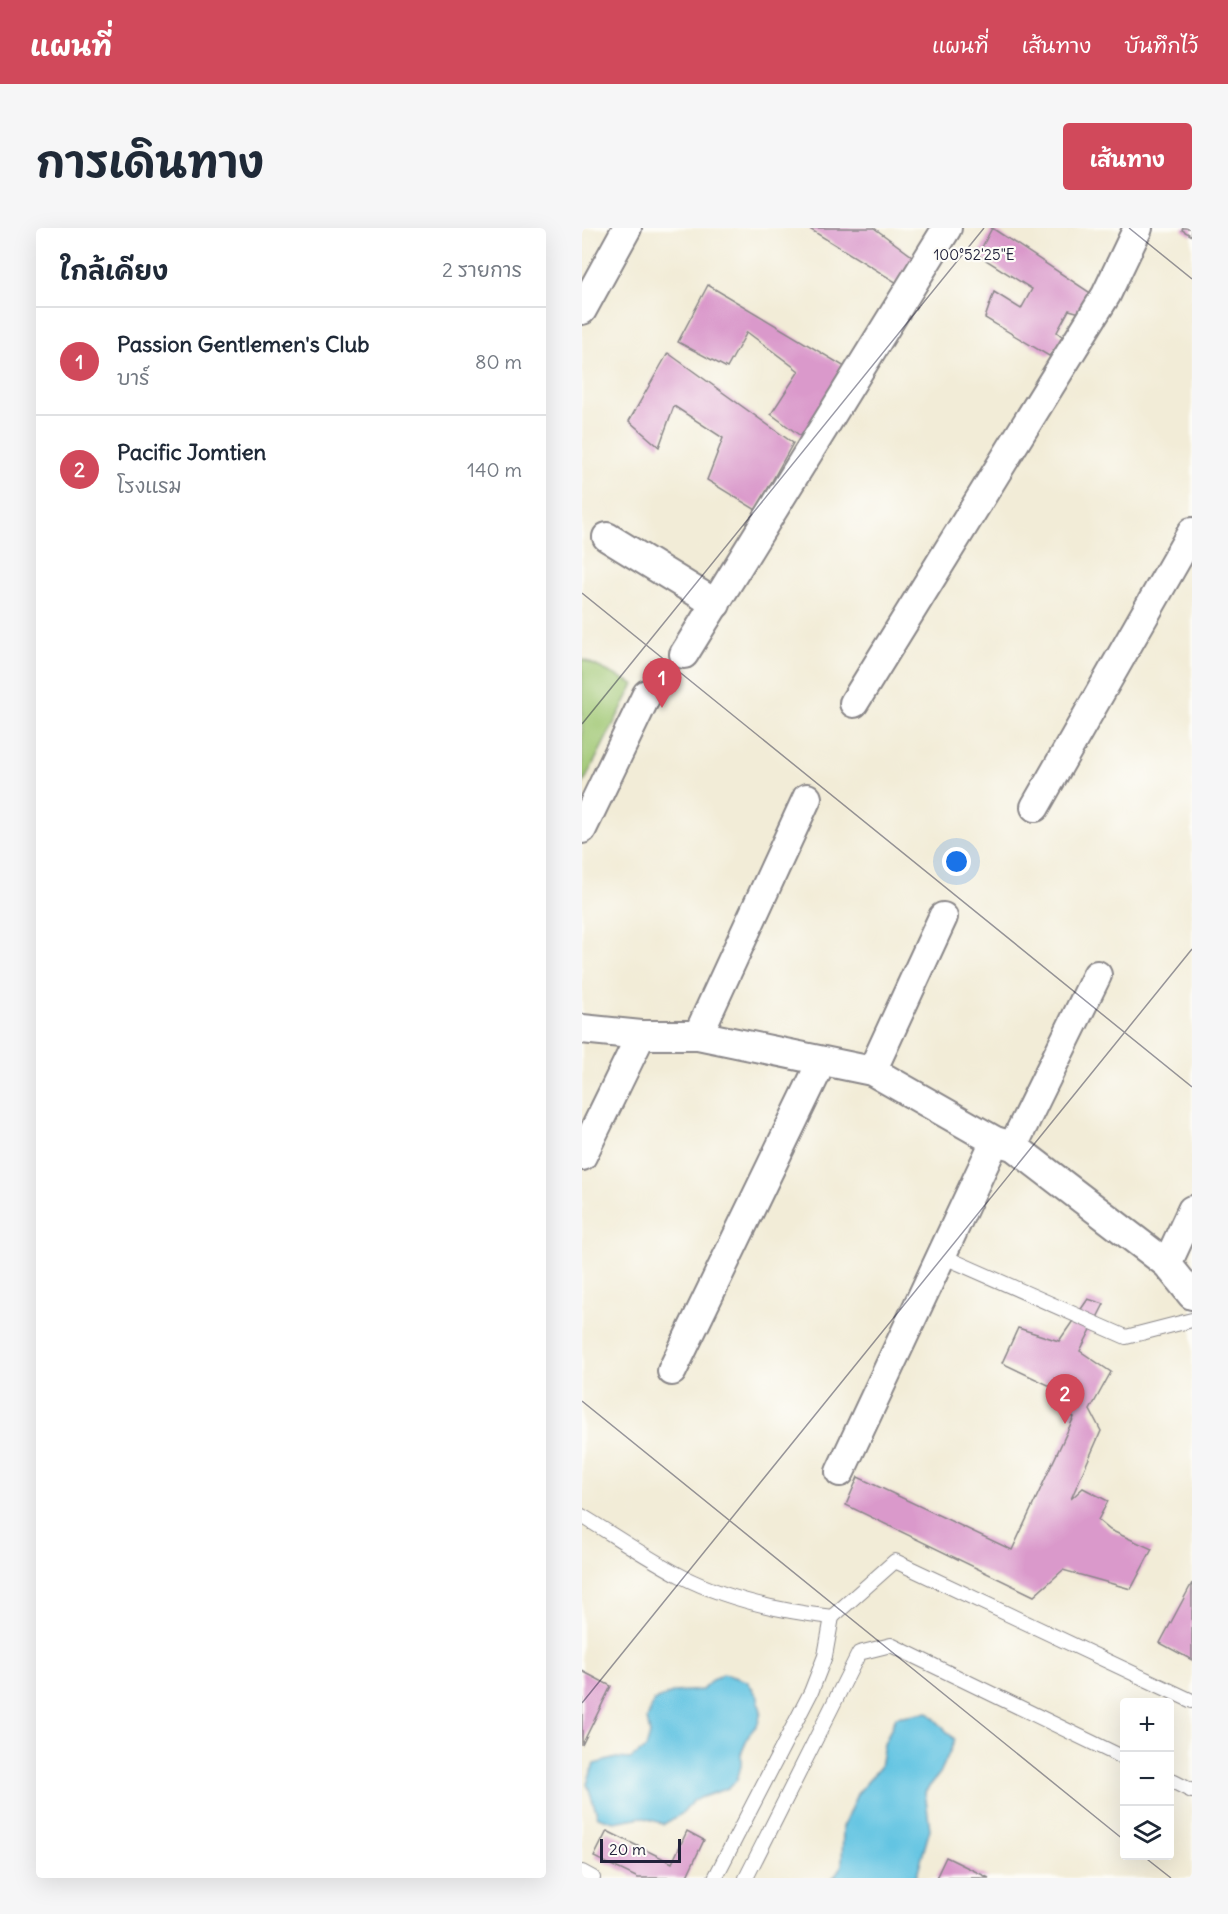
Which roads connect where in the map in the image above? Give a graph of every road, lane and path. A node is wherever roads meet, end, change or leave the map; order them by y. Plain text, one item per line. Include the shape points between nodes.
1 (627, 228) edge
2 (947, 228) edge
3 (1138, 228) edge
4 (582, 310) edge
5 (1192, 532) edge
6 (607, 537) dead end
7 (717, 604) junction
8 (684, 654) dead end
9 (647, 694) dead end
10 (854, 703) dead end
11 (807, 798) dead end
12 (1035, 807) dead end
13 (582, 829) edge
14 (943, 917) dead end
15 (1097, 975) dead end
16 (582, 1029) edge
17 (641, 1035) junction
18 (698, 1035) junction
19 (822, 1060) junction
20 (872, 1071) junction
21 (1004, 1143) junction
22 (582, 1156) edge
23 (1192, 1210) edge
24 (940, 1256) junction
25 (1167, 1264) junction
26 (1192, 1295) edge
27 (1192, 1320) edge
28 (672, 1371) dead end
29 (840, 1472) dead end
30 (582, 1516) edge
31 (832, 1617) junction
32 (1192, 1701) edge
33 (1120, 1756) edge
34 (1174, 1782) edge
35 (1192, 1791) edge
36 (582, 1872) edge
37 (593, 1878) edge
38 (715, 1878) edge
39 (746, 1878) edge

1 - 4 street
2 - 7 street
3 - 10 street via 1106,295
5 - 12 street
6 - 7 street
7 - 8 street
9 - 13 street
11 - 18 street
14 - 20 street
15 - 21 street
16 - 17 street
17 - 18 street
17 - 22 street
18 - 19 street
19 - 20 street
19 - 28 street
20 - 21 street
21 - 24 street
21 - 25 street
23 - 25 street
24 - 27 lane via 1126,1337
24 - 29 street
25 - 26 street
30 - 31 lane via 682,1576 715,1591 753,1604
31 - 32 lane via 895,1561
31 - 38 lane via 825,1656 811,1692
33 - 39 lane via 891,1645 859,1653
34 - 35 lane
36 - 37 lane

